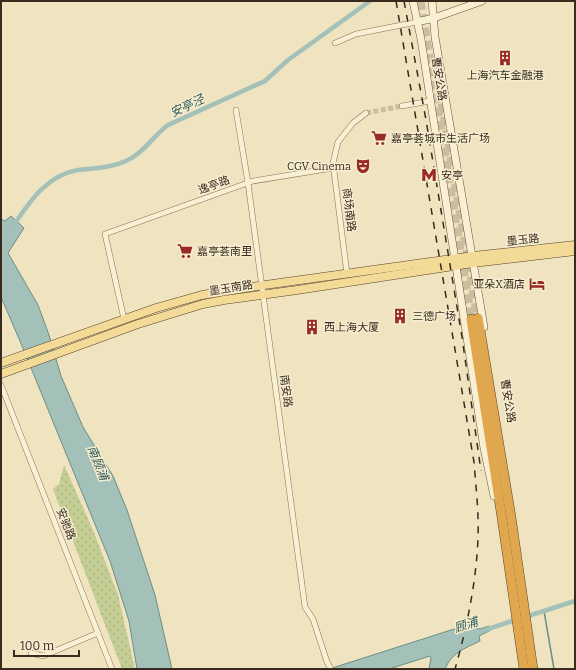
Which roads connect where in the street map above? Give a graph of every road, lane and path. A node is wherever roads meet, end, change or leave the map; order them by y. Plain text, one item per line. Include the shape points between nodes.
1 (413, 1) edge
2 (432, 1) edge
3 (482, 1) edge
4 (434, 18) junction
5 (417, 22) junction
6 (335, 43) dead end
7 (430, 101) junction
8 (402, 106) tunnel mouth
9 (236, 110) dead end
10 (366, 113) tunnel mouth
11 (333, 168) junction
12 (248, 183) junction
13 (575, 245) edge
14 (575, 251) edge
15 (473, 260) junction
16 (455, 263) junction
17 (347, 274) junction
18 (261, 285) junction
19 (262, 294) junction
20 (474, 318) tunnel mouth
21 (124, 319) junction
22 (1, 363) edge
23 (1, 374) edge
24 (1, 385) edge
25 (510, 543) junction
26 (523, 630) junction
27 (98, 634) junction
28 (31, 653) dead end
29 (331, 668) edge
30 (112, 669) edge
31 (524, 669) edge
32 (533, 669) edge

1 - 5 main road, 曹安公路
2 - 4 main road, 曹安公路
3 - 4 main road
4 - 5 main road
4 - 15 main road, 曹安公路 via 436,44
5 - 6 street via 356,34
5 - 7 main road, 曹安公路
7 - 8 street
7 - 16 main road, 曹安公路
9 - 12 street, 南安路
10 - 11 street, 商场南路 via 352,124 338,142
11 - 12 street, 逸亭路
11 - 17 street, 商场南路
12 - 18 street, 南安路
12 - 21 street, 逸亭路 via 105,234
13 - 15 main road, 墨玉路
14 - 15 main road, 墨玉路
15 - 16 main road, 墨玉南路
15 - 25 main road, 曹安公路 via 514,514
16 - 17 main road, 墨玉南路
16 - 19 main road, 墨玉南路
16 - 25 main road, 曹安公路 via 484,448 498,516
17 - 18 main road, 墨玉南路
18 - 19 street, 南安路
18 - 21 main road, 墨玉南路 via 202,295
19 - 23 main road, 墨玉南路 via 203,304 138,324
19 - 29 street, 南安路 via 305,607 313,619
20 - 25 highway, 曹安公路
21 - 22 main road, 墨玉南路
24 - 27 street, 安驰路
25 - 26 highway, 曹安公路
26 - 31 highway, 曹安公路
26 - 32 highway, 曹安公路
27 - 28 street via 43,656
27 - 30 street, 安驰路

